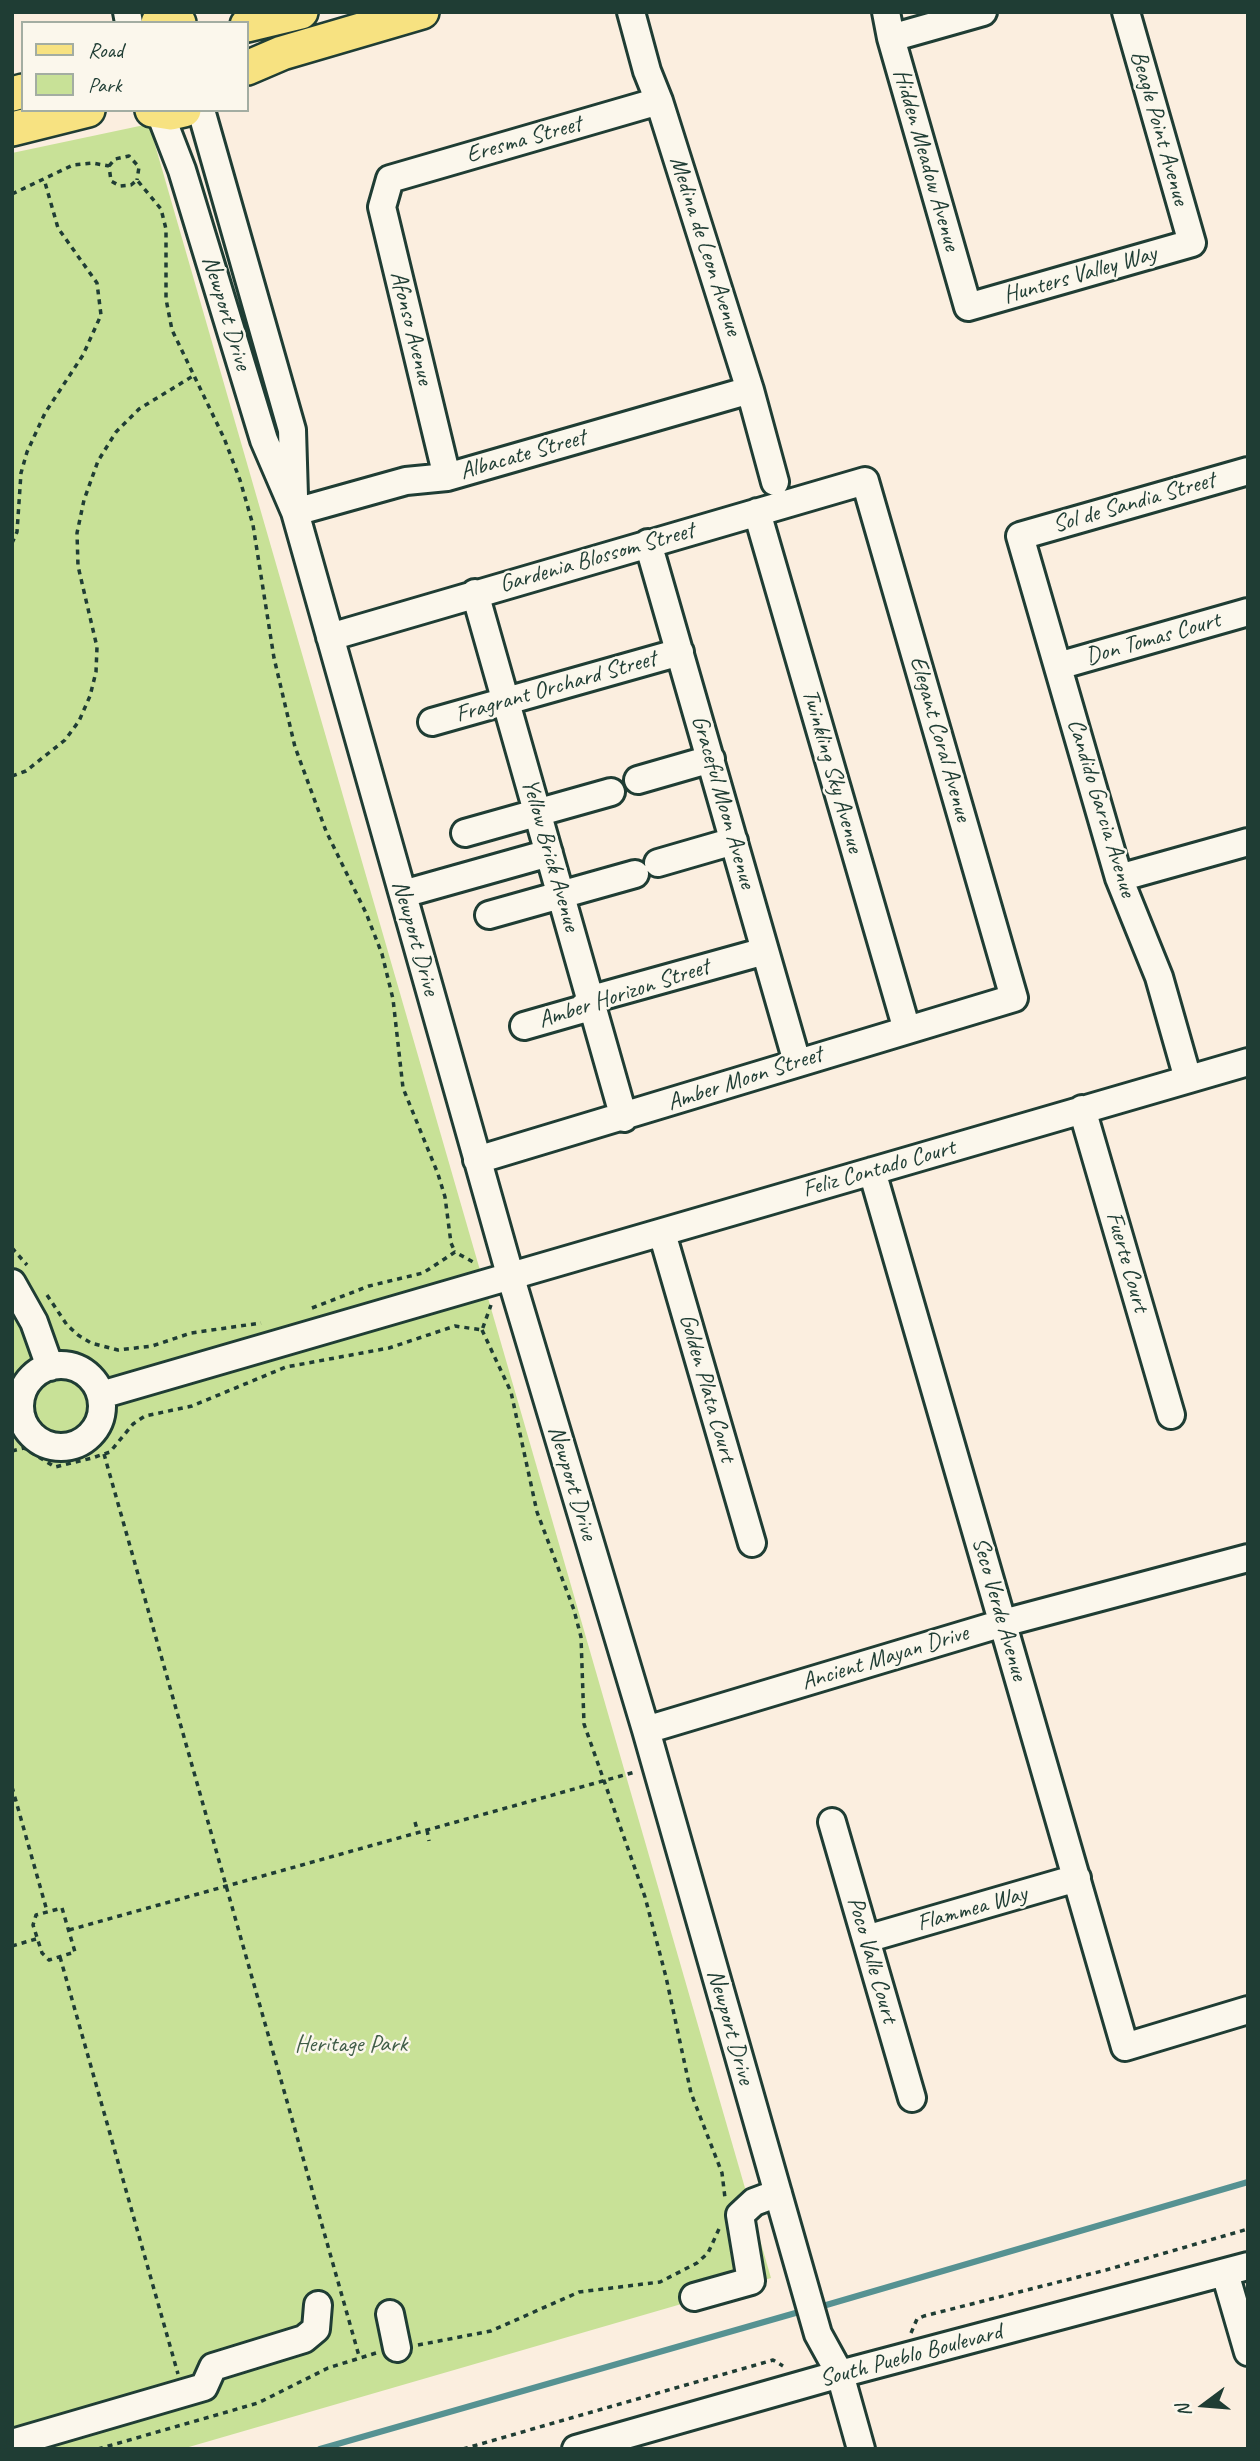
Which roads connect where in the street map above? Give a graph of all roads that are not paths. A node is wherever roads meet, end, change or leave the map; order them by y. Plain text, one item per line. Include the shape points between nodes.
1 (301, 12) edge
2 (422, 12) edge
3 (631, 12) edge
4 (886, 12) edge
5 (983, 12) edge
6 (1126, 12) edge
7 (248, 25) edge
8 (891, 38) junction
9 (248, 68) edge
10 (659, 101) junction
11 (80, 112) edge
12 (165, 112) edge
13 (202, 112) edge
14 (12, 129) edge
15 (390, 179) joint
16 (1192, 243) joint
17 (968, 307) joint
18 (750, 390) junction
19 (1248, 471) edge
20 (447, 477) junction
21 (865, 481) joint
22 (775, 482) dead end
23 (295, 512) junction
24 (757, 512) junction
25 (1020, 536) joint
26 (648, 543) junction
27 (475, 593) junction
28 (1248, 612) edge
29 (330, 637) junction
30 (680, 652) junction
31 (1058, 666) junction
32 (506, 701) junction
33 (432, 722) dead end
34 (711, 760) junction
35 (638, 780) dead end
36 (611, 792) dead end
37 (537, 812) junction
38 (465, 833) dead end
39 (734, 841) junction
40 (1248, 842) edge
41 (549, 853) junction
42 (1119, 878) junction
43 (403, 894) junction
44 (561, 895) junction
45 (489, 915) dead end
46 (765, 951) junction
47 (1014, 998) joint
48 (592, 999) junction
49 (524, 1026) dead end
50 (907, 1030) junction
51 (797, 1062) junction
52 (1248, 1062) edge
53 (1188, 1079) junction
54 (1082, 1109) junction
55 (624, 1118) junction
56 (477, 1160) junction
57 (872, 1171) junction
58 (662, 1233) junction
59 (508, 1268) junction
60 (21, 1277) edge
61 (50, 1367) junction
62 (101, 1395) junction
63 (1171, 1415) dead end
64 (17, 1418) edge
65 (752, 1544) dead end
66 (1248, 1558) edge
67 (1003, 1623) junction
68 (646, 1730) junction
69 (832, 1822) dead end
70 (1077, 1878) junction
71 (866, 1939) junction
72 (1248, 2010) edge
73 (912, 2098) dead end
74 (778, 2193) junction
75 (1236, 2270) edge
76 (694, 2297) dead end
77 (318, 2305) dead end
78 (390, 2314) dead end
79 (397, 2348) road end
80 (1248, 2352) edge
81 (840, 2374) junction
82 (12, 2443) edge
83 (576, 2449) edge
84 (862, 2449) edge

1 - 7 main road
2 - 9 main road via 282,53
3 - 10 street, Medina de Leon Avenue
4 - 8 street, Hidden Meadow Avenue
5 - 8 street
6 - 16 street, Beagle Point Avenue
8 - 17 street, Hidden Meadow Avenue
10 - 15 street, Eresma Street
10 - 18 street, Medina de Leon Avenue
11 - 14 main road
12 - 23 street, Newport Drive via 264,440
13 - 23 street, Newport Drive via 292,430
15 - 20 street, Afonso Avenue via 382,206
16 - 17 street, Hunters Valley Way
18 - 20 street, Albacate Street
18 - 22 street, Medina de Leon Avenue
19 - 25 street, Sol de Sandia Street
20 - 23 street, Albacate Street via 406,481
21 - 24 street, Gardenia Blossom Street
21 - 47 street, Elegant Coral Avenue
23 - 29 street, Newport Drive
24 - 26 street, Gardenia Blossom Street
24 - 50 street, Twinkling Sky Avenue
25 - 31 street, Candido Garcia Avenue
26 - 27 street, Gardenia Blossom Street
26 - 30 street, Graceful Moon Avenue
27 - 29 street, Gardenia Blossom Street
27 - 32 street, Yellow Brick Avenue
28 - 31 street, Don Tomas Court
29 - 43 street, Newport Drive
30 - 32 street, Fragrant Orchard Street
30 - 34 street, Graceful Moon Avenue
31 - 42 street, Candido Garcia Avenue
32 - 33 street, Fragrant Orchard Street
32 - 37 street, Yellow Brick Avenue
34 - 35 street
34 - 39 street, Graceful Moon Avenue
36 - 37 street
37 - 38 street
37 - 41 street, Yellow Brick Avenue
39 - 44 street
39 - 46 street, Graceful Moon Avenue
40 - 42 street
41 - 43 street
41 - 44 street, Yellow Brick Avenue
42 - 53 street, Candido Garcia Avenue via 1159,977
43 - 56 street, Newport Drive
44 - 45 street
44 - 48 street, Yellow Brick Avenue
46 - 48 street, Amber Horizon Street
46 - 51 street, Graceful Moon Avenue
47 - 50 street, Amber Moon Street
48 - 49 street, Amber Horizon Street via 580,1010
48 - 55 street, Yellow Brick Avenue
50 - 51 street, Amber Moon Street
51 - 55 street, Amber Moon Street
52 - 53 street, Feliz Contado Court
53 - 54 street, Feliz Contado Court
54 - 57 street, Feliz Contado Court
54 - 63 street, Fuerte Court
55 - 56 street, Amber Moon Street
56 - 59 street, Newport Drive
57 - 58 street, Feliz Contado Court
57 - 67 street, Seco Verde Avenue
58 - 59 street, Feliz Contado Court
58 - 65 street, Golden Plata Court
59 - 62 street, Feliz Contado Court
59 - 68 street, Newport Drive
60 - 61 street
61 - 62 street via 82,1371
61 - 64 street via 31,1378
62 - 64 street via 101,1419 94,1432 71,1445 46,1445
66 - 67 street, Ancient Mayan Drive
67 - 68 street, Ancient Mayan Drive
67 - 70 street, Seco Verde Avenue
68 - 74 street, Newport Drive
69 - 71 street, Poco Valle Court
70 - 71 street, Flammea Way
70 - 72 street, Seco Verde Avenue via 1125,2047
71 - 73 street, Poco Valle Court
74 - 76 street via 754,2202 740,2215 751,2281
74 - 81 street, Newport Drive via 818,2334
75 - 80 street
75 - 81 street, South Pueblo Boulevard
77 - 82 street via 316,2329 304,2339 212,2367 204,2387
78 - 79 street
81 - 83 street, South Pueblo Boulevard
81 - 84 street, Newport Drive

